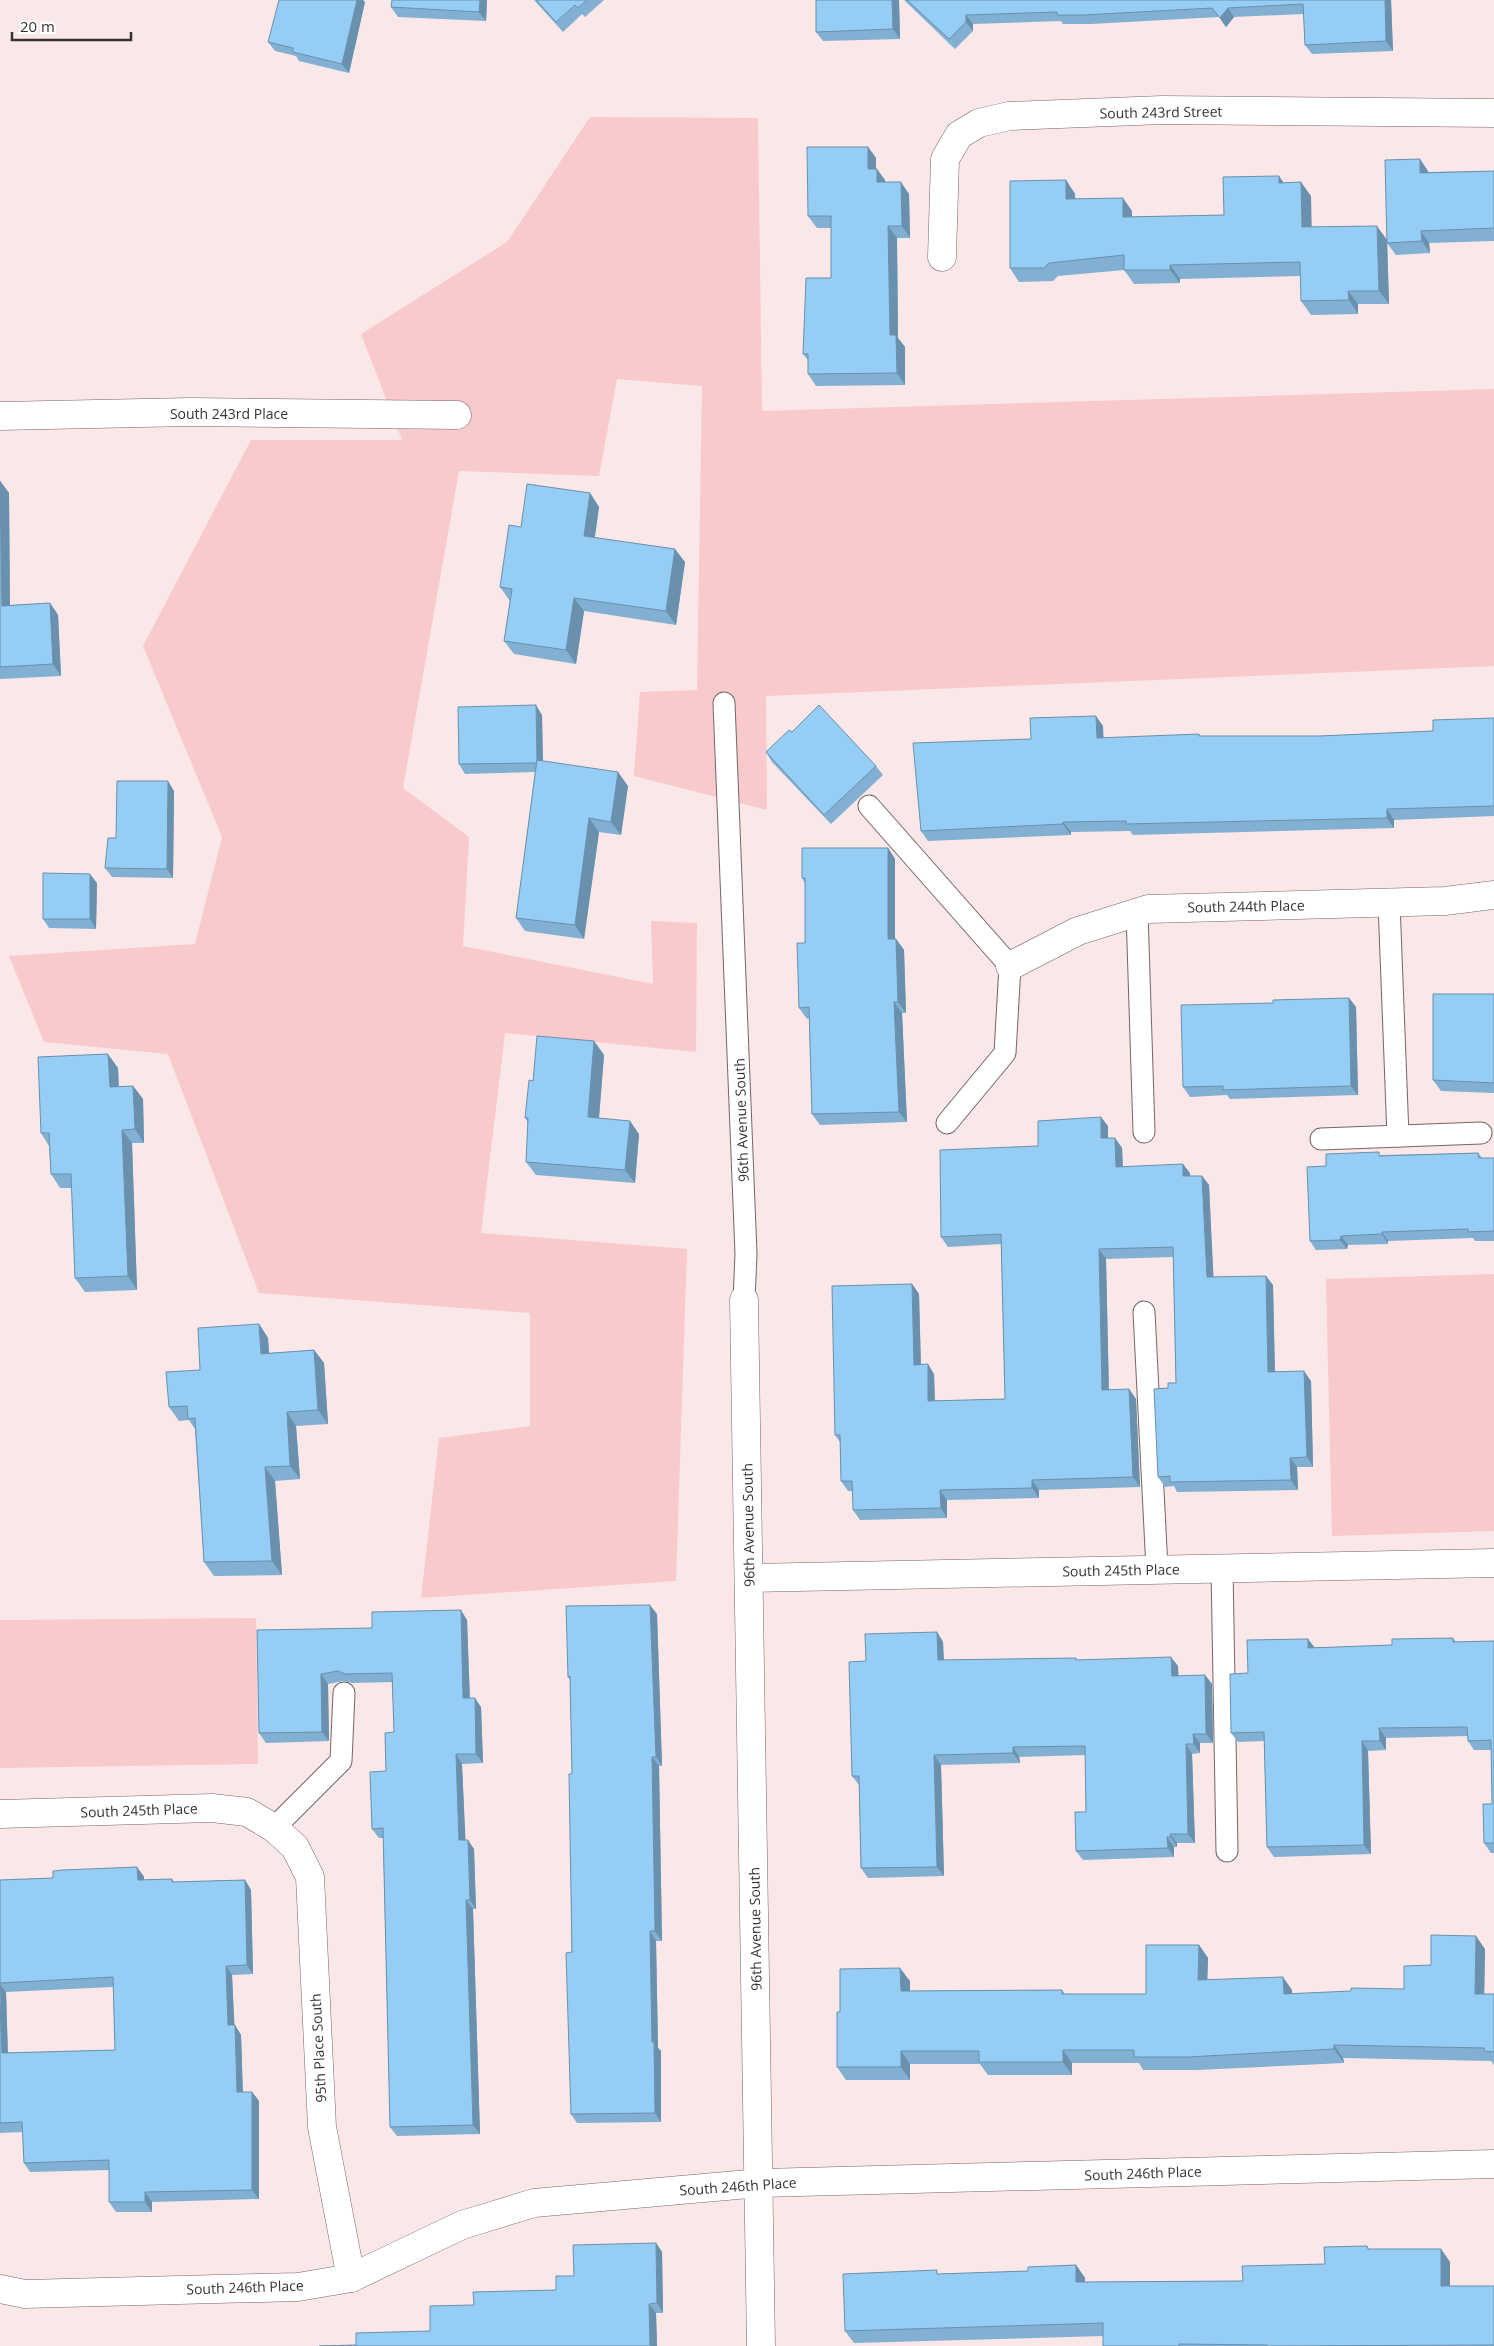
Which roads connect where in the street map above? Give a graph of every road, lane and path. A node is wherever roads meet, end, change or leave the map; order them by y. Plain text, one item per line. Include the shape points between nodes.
1 (1494, 113) edge
2 (942, 257) dead end
3 (0, 416) edge
4 (457, 416) dead end
5 (724, 704) dead end
6 (869, 806) dead end
7 (1494, 895) edge
8 (1389, 903) junction
9 (1137, 912) junction
10 (1010, 966) junction
11 (946, 1123) dead end
12 (1144, 1132) dead end
13 (1481, 1133) dead end
14 (1398, 1136) junction
15 (1321, 1139) dead end
16 (744, 1300) joint
17 (1144, 1312) dead end
18 (1494, 1563) edge
19 (1222, 1568) junction
20 (1156, 1569) junction
21 (749, 1578) junction
22 (344, 1693) edge
23 (0, 1814) edge
24 (274, 1828) junction
25 (1227, 1851) dead end
26 (1494, 2164) edge
27 (760, 2183) junction
28 (351, 2278) junction
29 (0, 2288) edge
30 (761, 2346) edge

1 - 2 street, South 243rd Street via 1162,110 1009,116 979,123 959,136 945,159
3 - 4 street, South 243rd Place via 190,412
5 - 16 lane, 96th Avenue South via 746,1254
6 - 10 lane
7 - 8 street, South 244th Place
8 - 9 street, South 244th Place via 1148,909
8 - 14 lane
9 - 10 street, South 244th Place via 1078,930
9 - 12 lane
10 - 11 lane via 1004,1053
13 - 14 lane
14 - 15 lane
16 - 21 street, 96th Avenue South
17 - 20 lane
18 - 19 street, South 245th Place
19 - 20 street, South 245th Place
19 - 25 lane
20 - 21 street, South 245th Place
21 - 27 street, 96th Avenue South
22 - 24 lane via 341,1761
23 - 24 street, South 245th Place via 212,1808 247,1812
24 - 28 street, 95th Place South via 295,1847 310,1877 322,2127
26 - 27 street, South 246th Place
27 - 28 street, South 246th Place via 534,2203 462,2225
27 - 30 street, 96th Avenue South
28 - 29 street, South 246th Place via 298,2287 25,2294

